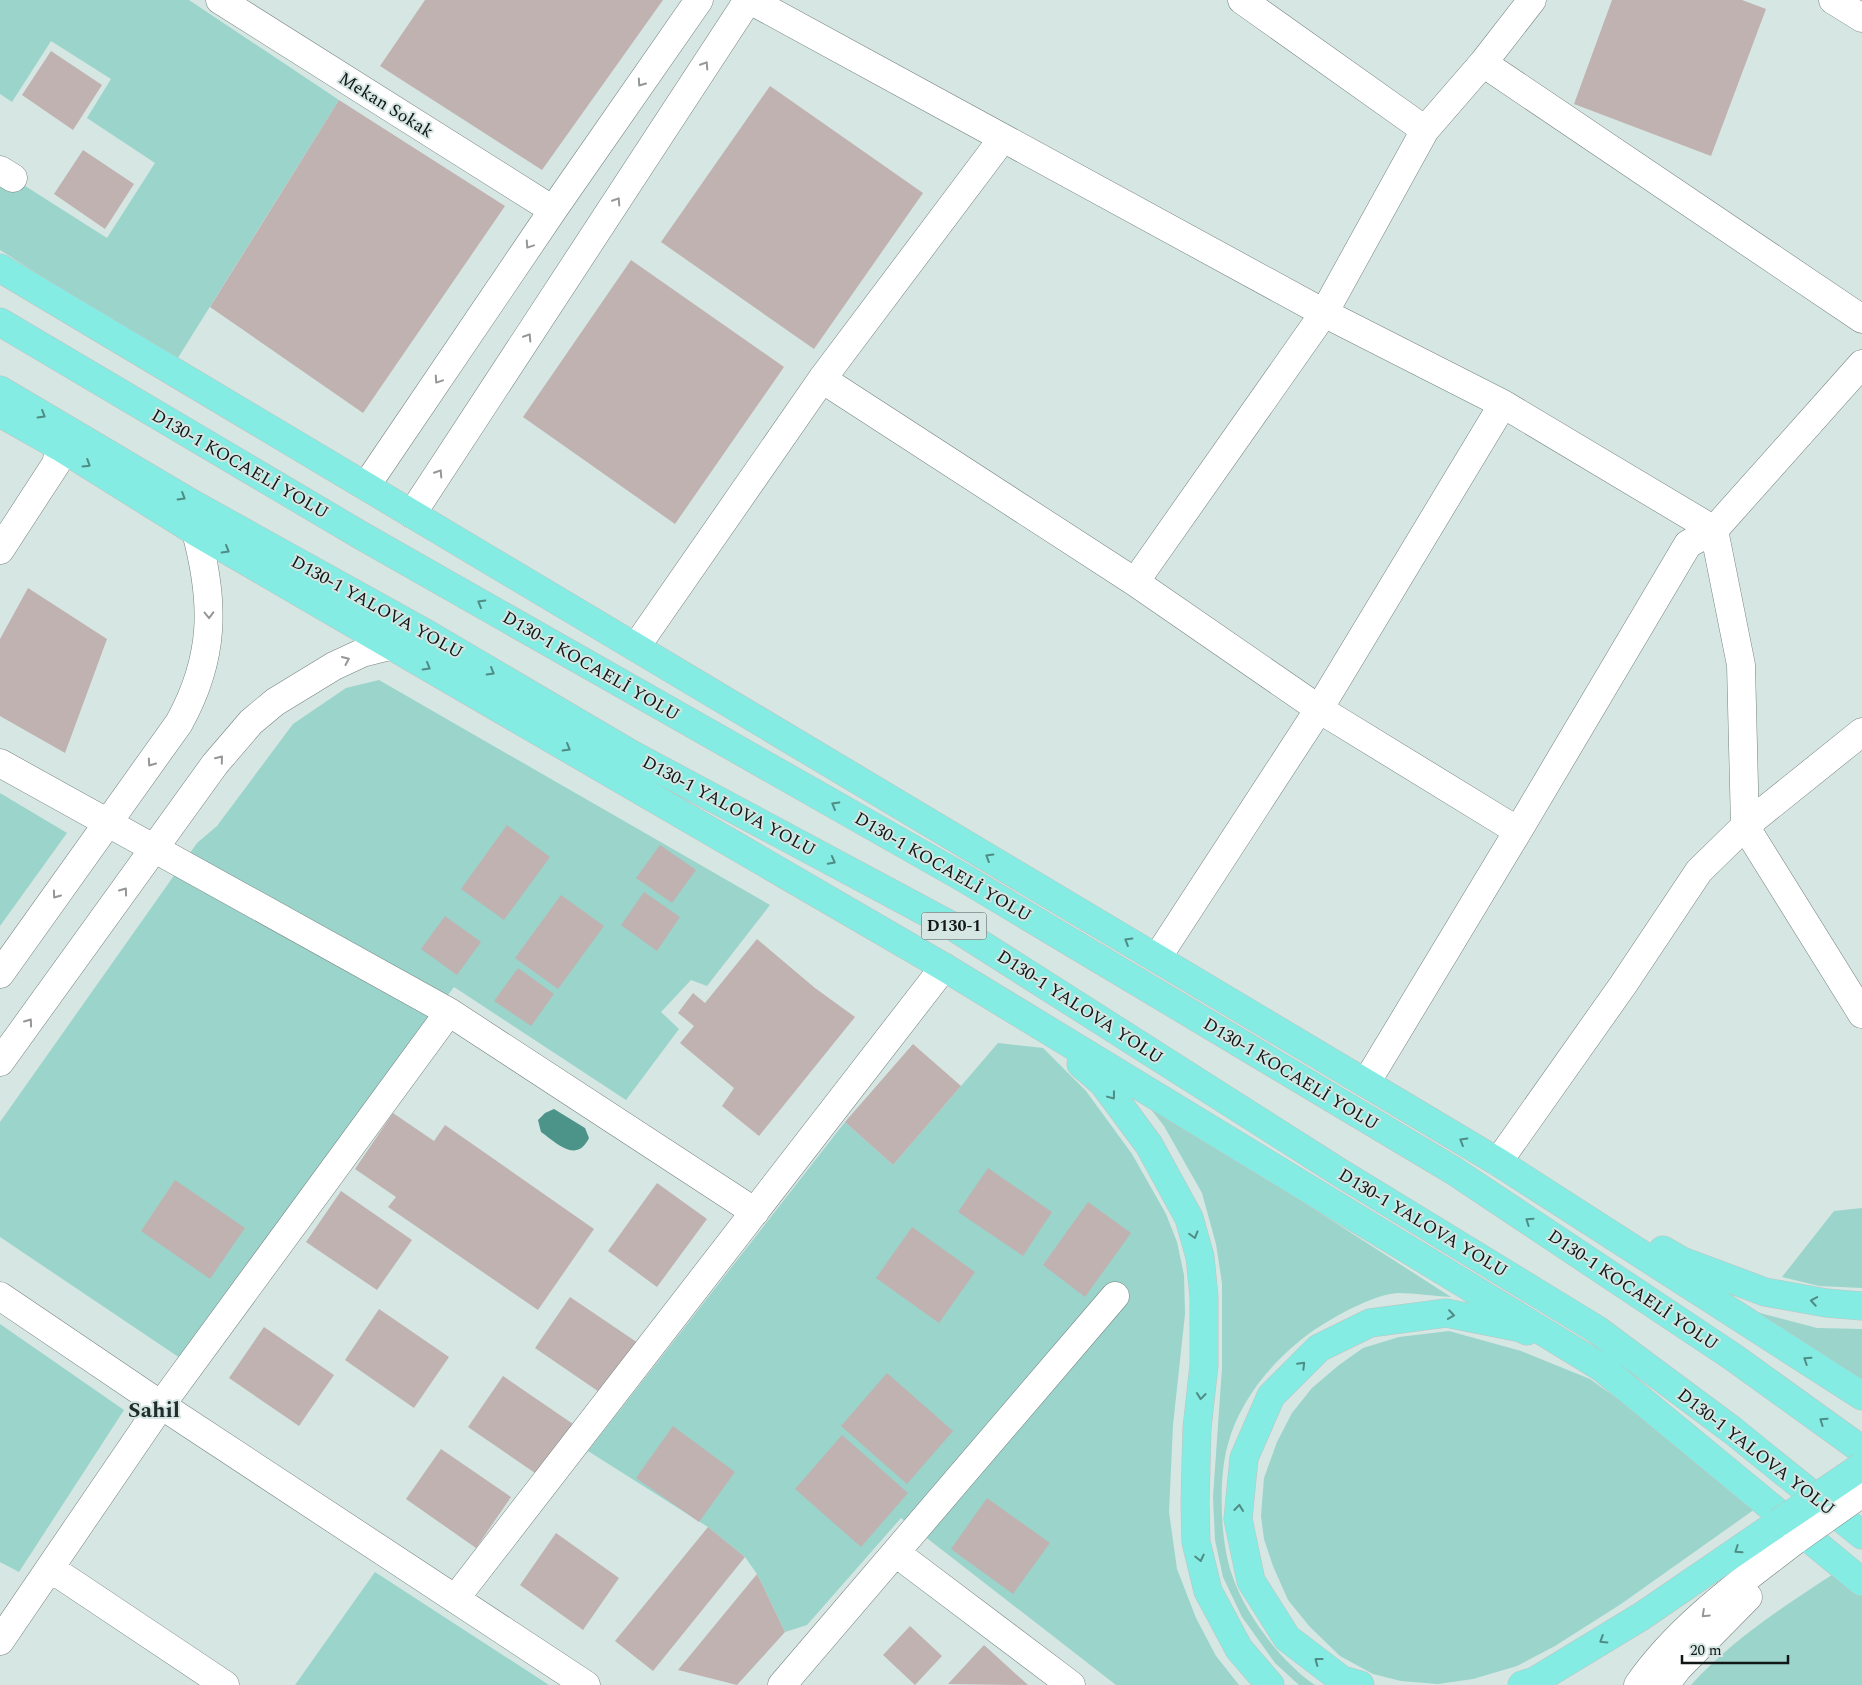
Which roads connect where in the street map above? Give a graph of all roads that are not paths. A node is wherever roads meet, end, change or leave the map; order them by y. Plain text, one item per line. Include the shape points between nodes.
1 (220, 0) edge
2 (699, 0) edge
3 (749, 0) edge
4 (1242, 0) edge
5 (1532, 0) edge
6 (1833, 0) edge
7 (1862, 18) edge
8 (1483, 63) junction
9 (1425, 130) junction
10 (1002, 138) junction
11 (553, 210) junction
12 (0, 268) edge
13 (1324, 313) junction
14 (1862, 319) edge
15 (0, 322) edge
16 (1862, 364) edge
17 (822, 379) junction
18 (0, 390) edge
19 (1503, 404) junction
20 (0, 413) edge
21 (60, 447) junction
22 (366, 486) junction
23 (412, 514) junction
24 (1714, 530) junction
25 (196, 532) junction
26 (0, 550) edge
27 (1135, 582) junction
28 (390, 646) junction
29 (636, 647) junction
30 (1320, 708) junction
31 (1862, 732) edge
32 (631, 754) junction
33 (0, 763) edge
34 (107, 824) junction
35 (1745, 826) junction
36 (1518, 830) junction
37 (154, 850) junction
38 (962, 877) junction
39 (1157, 958) junction
40 (944, 967) junction
41 (0, 974) edge
42 (1858, 995) edge
43 (449, 1012) junction
44 (0, 1062) edge
45 (1366, 1083) junction
46 (1498, 1162) junction
47 (755, 1212) junction
48 (0, 1296) edge
49 (1115, 1296) dead end
50 (1862, 1306) edge
51 (1602, 1367) junction
52 (1862, 1396) edge
53 (161, 1405) junction
54 (1862, 1450) edge
55 (1862, 1466) edge
56 (1862, 1493) edge
57 (1862, 1516) edge
58 (1862, 1535) edge
59 (1795, 1538) junction
60 (896, 1553) junction
61 (50, 1568) junction
62 (1862, 1582) edge
63 (455, 1599) junction
64 (0, 1641) edge
65 (225, 1685) edge
66 (586, 1685) edge
67 (782, 1685) edge
68 (1071, 1685) edge
69 (1270, 1685) edge
70 (1360, 1685) edge
71 (1522, 1685) edge
72 (1638, 1685) edge
73 (1665, 1685) edge

1 - 11 street, Mekan Sokak
2 -> 11 street
3 - 10 street
23 -> 3 street
4 - 9 street
5 - 8 street
6 - 7 street
8 - 9 street
8 - 14 street
9 - 13 street
10 - 13 street
10 - 17 street
11 -> 22 street
12 - 22 highway
13 - 19 street
13 - 27 street
38 -> 15 highway, D130-1 KOCAELİ YOLU / D130-1 via 362,536
16 - 24 street
17 - 27 street
17 - 29 street
18 -> 32 highway, D130-1 YALOVA YOLU / D130-1
19 - 24 street
19 - 30 street
20 - 21 highway
21 -> 25 highway
21 - 26 street via 56,464
22 - 23 highway
23 - 29 highway
24 - 35 street via 1742,665
24 - 36 street via 1688,544
25 -> 28 highway
25 -> 34 street via 203,558 209,631 199,682 179,723
27 - 30 street
37 -> 28 street via 216,764 251,722 275,702 334,666 362,653
28 -> 40 highway
39 -> 29 highway
30 - 36 street
30 - 39 street
31 - 35 street
32 - 40 highway
32 -> 58 highway, D130-1 YALOVA YOLU / D130-1 via 954,926 1340,1172 1596,1328 1732,1430
33 - 34 street
34 - 37 street
34 -> 41 street
35 - 42 street
35 - 46 street via 1699,871
36 - 45 street
37 - 43 street
44 -> 37 street
38 - 45 highway
54 -> 38 highway, D130-1 KOCAELİ YOLU / D130-1 via 1733,1357 1454,1171
39 - 45 highway
40 - 47 street
40 - 51 highway
40 -> 69 highway via 1036,1026 1103,1083 1149,1145 1189,1218 1200,1257 1204,1297 1204,1365 1197,1428 1196,1542 1208,1591 1239,1649
43 - 47 street
43 - 53 street
46 -> 45 highway
50 -> 46 highway via 1764,1292 1682,1261
52 -> 46 highway
47 - 63 street
48 - 53 street
49 - 60 street
51 - 62 highway
70 -> 51 highway via 1342,1680 1287,1638 1251,1581 1238,1519 1244,1458 1271,1396 1319,1348 1370,1323 1446,1313 1521,1328
53 - 61 street
53 - 63 street
55 - 59 highway, bridge
56 - 59 street, bridge
57 - 59 street
59 -> 71 highway via 1642,1616 1535,1681
59 -> 72 street via 1729,1591 1670,1646
59 - 73 street via 1750,1596
60 - 67 street
60 - 68 street
61 - 64 street
61 - 65 street
63 - 66 street

